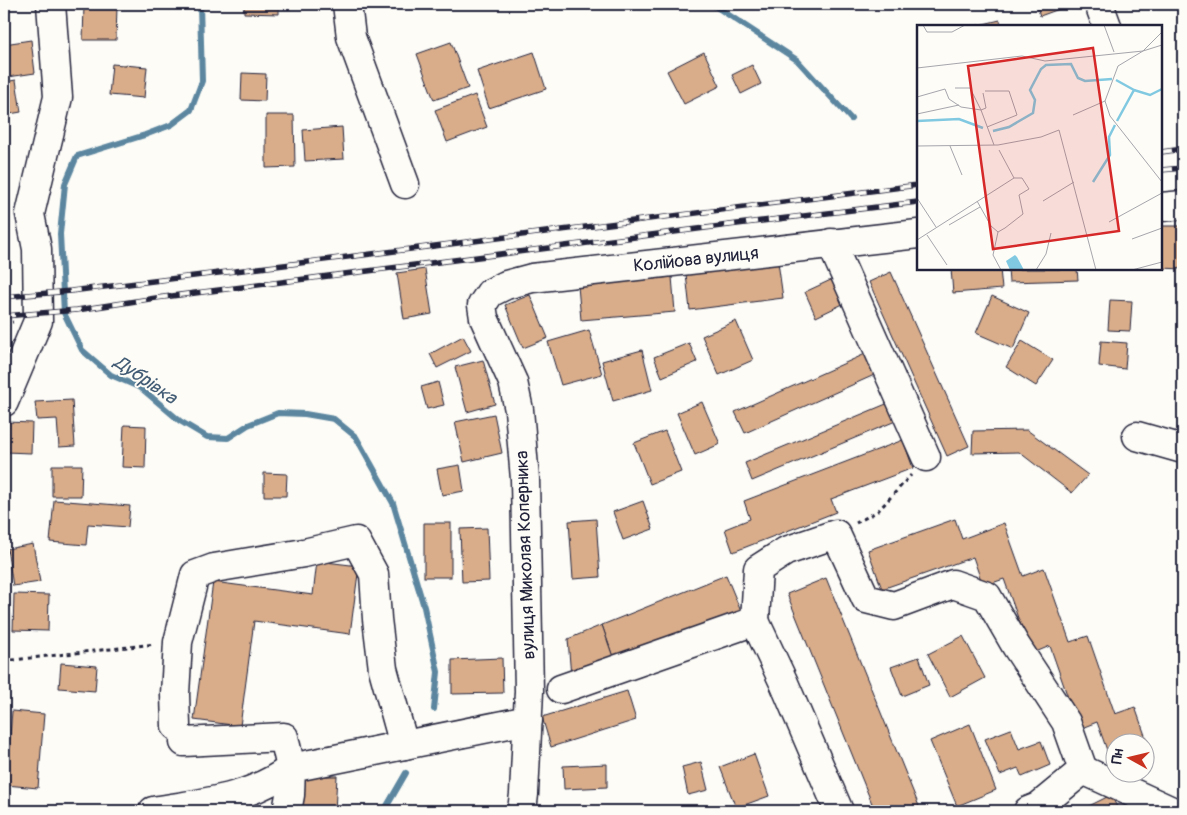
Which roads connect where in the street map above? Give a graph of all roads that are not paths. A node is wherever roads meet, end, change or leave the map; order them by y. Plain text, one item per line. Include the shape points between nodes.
1 (51, 4) edge
2 (347, 4) edge
3 (1099, 4) edge
4 (1107, 25) edge
5 (405, 184) dead end
6 (1183, 205) edge
7 (1162, 208) edge
8 (917, 234) edge
9 (831, 243) junction
10 (482, 305) joint
11 (4, 402) edge
12 (1137, 436) dead end
13 (1183, 449) edge
14 (926, 457) road end
15 (756, 621) junction
16 (561, 689) dead end
17 (528, 720) junction
18 (404, 745) junction
19 (291, 768) junction
20 (1083, 770) junction
21 (154, 811) edge
22 (286, 811) edge
23 (522, 811) edge
24 (839, 811) edge
25 (1028, 811) edge
26 (1172, 811) edge

1 - 11 street via 58,97 30,214 37,249 38,321
2 - 5 street via 351,37
3 - 4 street
6 - 7 street
8 - 9 street, Колійова вулиця
9 - 10 street, Колійова вулиця via 532,278 490,293
9 - 14 street
10 - 17 street, вулиця Миколая Коперника via 484,318 513,382 519,410 525,479
12 - 13 street
15 - 16 street
15 - 20 street via 758,569 786,551 836,534 866,600 894,606 953,584 987,596 1066,722
15 - 24 street
17 - 18 street
17 - 23 street, вулиця Миколая Коперника
18 - 19 street
18 - 19 street via 384,669 374,574 356,541 214,568 195,575 178,642 174,694 180,734 284,737
19 - 21 street via 259,788 225,799
19 - 22 street
20 - 25 street via 1038,807
20 - 26 street

